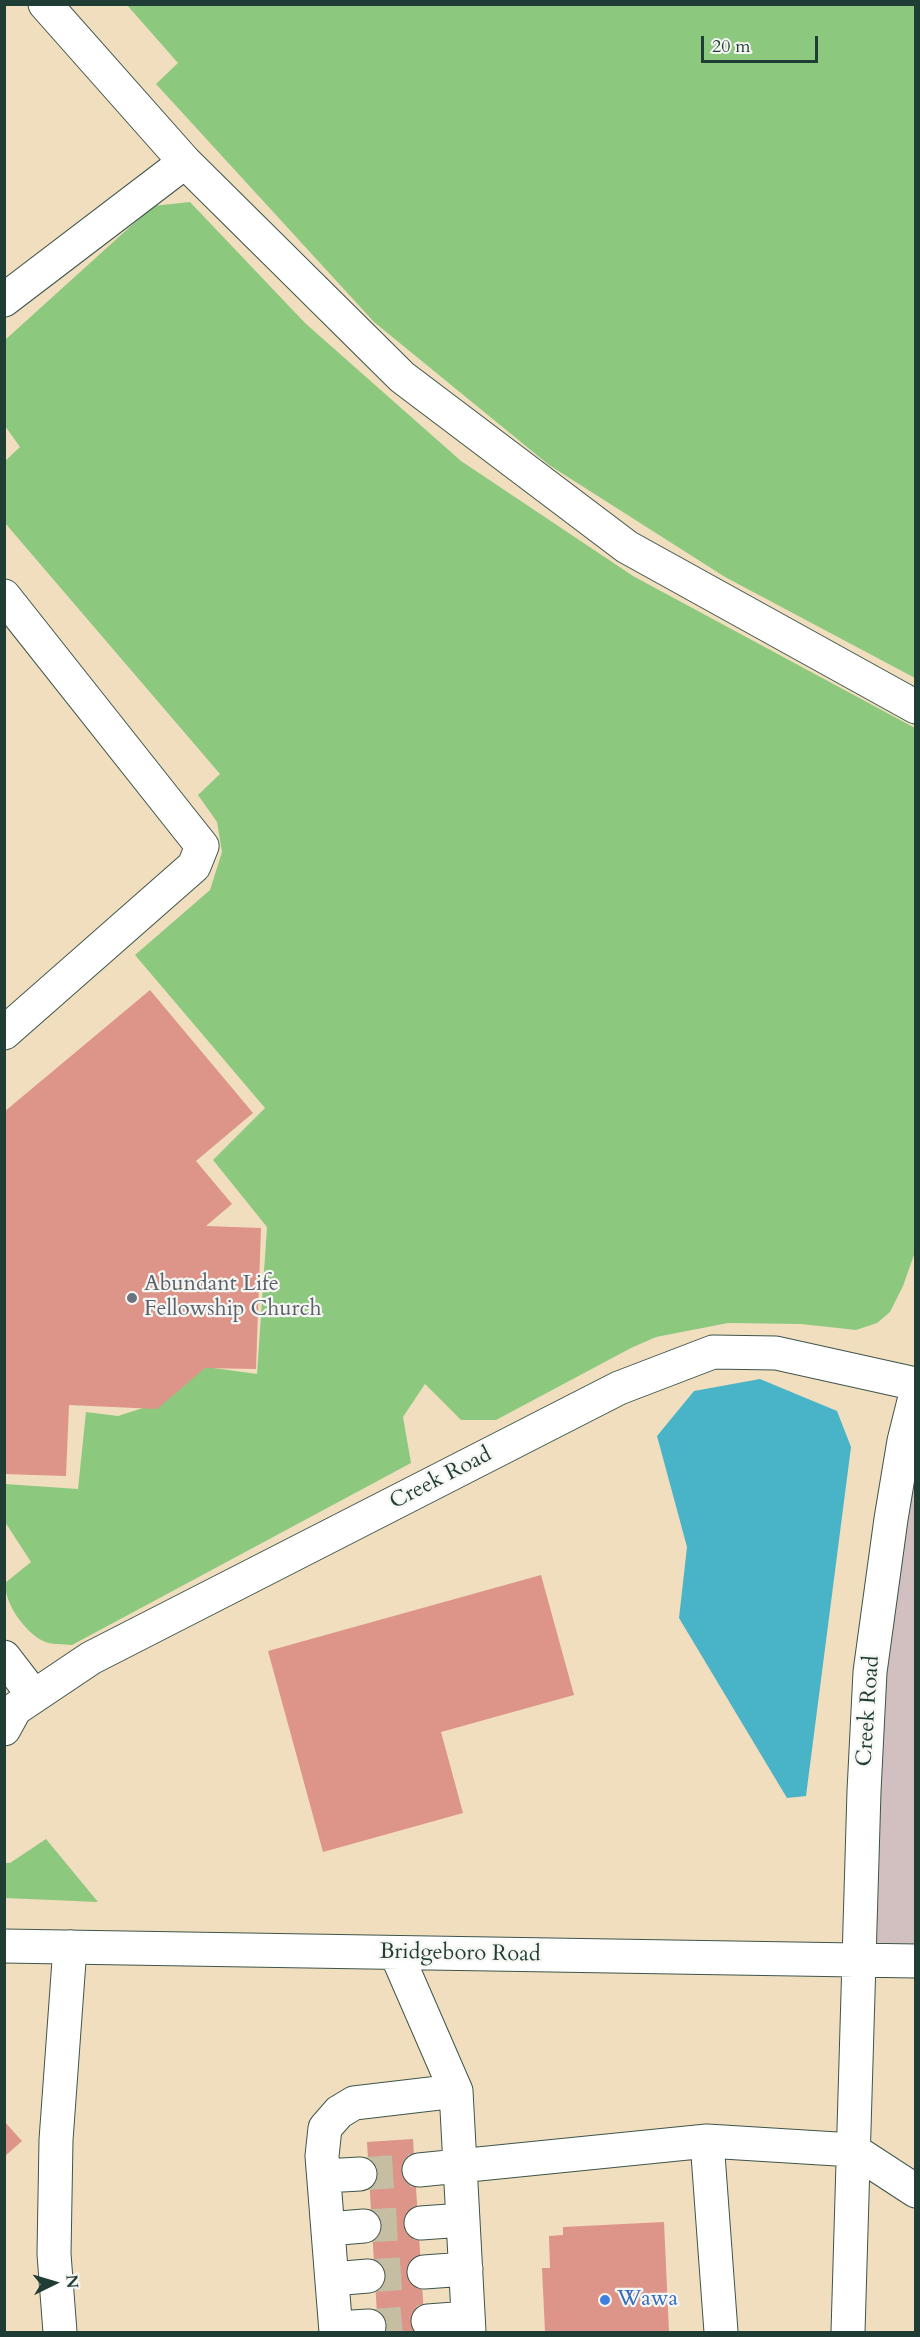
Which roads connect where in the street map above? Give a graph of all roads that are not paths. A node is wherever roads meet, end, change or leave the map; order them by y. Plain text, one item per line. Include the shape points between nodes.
1 (45, 4) edge
2 (185, 162) junction
3 (4, 300) edge
4 (4, 596) edge
5 (915, 708) edge
6 (4, 1033) edge
7 (915, 1384) edge
8 (915, 1393) edge
9 (4, 1657) edge
10 (34, 1696) junction
11 (4, 1729) edge
12 (4, 1946) edge
13 (70, 1947) junction
14 (396, 1953) junction
15 (858, 1960) junction
16 (915, 1962) edge
17 (456, 2091) junction
18 (707, 2140) junction
19 (854, 2150) junction
20 (460, 2167) junction
21 (419, 2170) tunnel mouth
22 (360, 2174) tunnel mouth
23 (324, 2176) junction
24 (915, 2191) edge
25 (463, 2220) junction
26 (421, 2223) tunnel mouth
27 (364, 2226) tunnel mouth
28 (328, 2229) junction
29 (466, 2269) junction
30 (424, 2272) tunnel mouth
31 (368, 2276) tunnel mouth
32 (332, 2279) junction
33 (428, 2321) tunnel mouth
34 (469, 2325) edge
35 (369, 2326) dead end
36 (336, 2330) edge
37 (60, 2332) edge
38 (721, 2332) edge
39 (848, 2332) edge

1 - 2 main road
2 - 3 main road
2 - 5 main road via 402,377 627,547
4 - 6 main road via 202,846 194,866
7 - 10 main road, Creek Road via 776,1353 713,1352 619,1388 91,1658
8 - 15 main road, Creek Road via 891,1519 870,1672
9 - 10 main road
10 - 11 main road, Creek Road via 15,1709
12 - 13 main road, Bridgeboro Road
13 - 14 main road, Bridgeboro Road
13 - 37 main road via 56,2140 54,2254
14 - 15 main road, Bridgeboro Road
14 - 17 main road
15 - 16 main road, Bridgeboro Road
15 - 19 main road, Creek Road
17 - 20 main road
17 - 23 main road via 354,2103 339,2112 325,2128
18 - 19 main road
18 - 20 main road
18 - 38 main road
19 - 24 main road
19 - 39 main road, Creek Road
20 - 21 main road
20 - 25 main road
22 - 23 main road
23 - 28 main road
25 - 26 main road
25 - 29 main road
27 - 28 main road
28 - 32 main road
29 - 30 main road
29 - 34 main road
31 - 32 main road
32 - 36 main road
33 - 34 main road
35 - 36 main road

